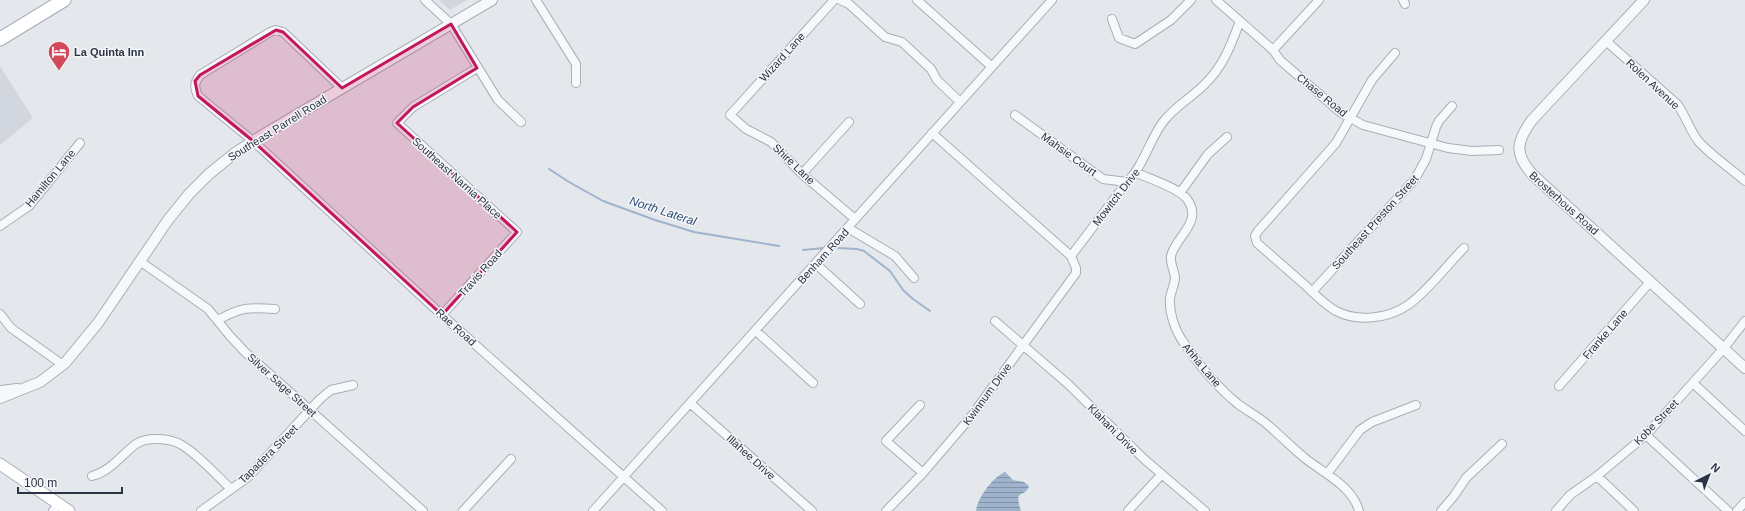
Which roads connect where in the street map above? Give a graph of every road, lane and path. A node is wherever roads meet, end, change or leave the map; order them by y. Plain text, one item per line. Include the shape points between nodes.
1 (64, 0) edge
2 (425, 0) edge
3 (492, 0) edge
4 (536, 0) edge
5 (834, 0) edge
6 (840, 0) edge
7 (917, 0) edge
8 (1052, 0) edge
9 (1191, 0) edge
10 (1216, 0) edge
11 (1320, 0) edge
12 (1644, 0) edge
13 (1112, 18) dead end
14 (1240, 21) junction
15 (451, 24) junction
16 (0, 39) edge
17 (1606, 41) junction
18 (1273, 50) junction
19 (1395, 53) dead end
20 (991, 66) junction
21 (477, 68) junction
22 (576, 83) dead end
23 (342, 88) junction
24 (960, 102) junction
25 (1452, 106) dead end
26 (730, 115) joint
27 (1015, 115) dead end
28 (1350, 118) junction
29 (521, 122) dead end
30 (849, 122) dead end
31 (932, 133) junction
32 (1227, 137) dead end
33 (253, 141) junction
34 (80, 143) dead end
35 (1430, 144) junction
36 (1499, 150) dead end
37 (1137, 173) junction
38 (802, 174) junction
39 (1745, 181) edge
40 (1127, 182) junction
41 (1180, 193) junction
42 (855, 219) junction
43 (0, 226) edge
44 (848, 228) junction
45 (517, 232) joint
46 (1464, 248) dead end
47 (1070, 256) junction
48 (141, 262) junction
49 (816, 264) junction
50 (914, 278) dead end
51 (1651, 282) junction
52 (1312, 292) junction
53 (860, 304) dead end
54 (275, 309) dead end
55 (0, 314) edge
56 (442, 315) junction
57 (218, 320) junction
58 (994, 321) dead end
59 (1745, 321) edge
60 (756, 330) junction
61 (1022, 346) junction
62 (1724, 348) junction
63 (63, 365) junction
64 (1745, 368) edge
65 (813, 383) dead end
66 (1693, 383) junction
67 (353, 385) dead end
68 (1559, 386) dead end
69 (23, 389) junction
70 (0, 391) edge
71 (0, 398) edge
72 (690, 403) junction
73 (920, 405) dead end
74 (1416, 406) dead end
75 (310, 410) junction
76 (1745, 430) edge
77 (1646, 435) junction
78 (1502, 444) dead end
79 (511, 459) dead end
80 (0, 464) edge
81 (923, 473) junction
82 (1327, 474) junction
83 (1161, 475) junction
84 (92, 476) dead end
85 (1597, 476) junction
86 (624, 477) junction
87 (231, 489) junction
88 (1745, 502) edge
89 (56, 507) edge
90 (69, 511) edge
91 (201, 511) edge
92 (423, 511) edge
93 (463, 511) edge
94 (593, 511) edge
95 (662, 511) edge
96 (812, 511) edge
97 (886, 511) edge
98 (1128, 511) edge
99 (1205, 511) edge
100 (1359, 511) edge
101 (1441, 511) edge
102 (1556, 511) edge
103 (1634, 511) edge
104 (1728, 511) edge
105 (1737, 511) edge

1 - 16 main road
2 - 15 street
3 - 15 street, Southeast Parrell Road
4 - 22 street via 576,64
5 - 26 street, Wizard Lane
6 - 24 street via 885,37 902,42 931,69 937,80
7 - 20 street
8 - 20 street, Benham Road
9 - 13 street via 1171,20 1135,44 1120,38
10 - 14 street, Chase Road
11 - 18 street
12 - 17 street, Brosterhous Road
14 - 18 street, Chase Road
14 - 37 street, Mowitch Drive via 1222,63 1203,86 1167,117
15 - 21 street
15 - 23 street, Southeast Parrell Road
17 - 39 street, Rolen Avenue via 1677,104 1700,143
17 - 51 street, Brosterhous Road via 1532,120 1520,139 1518,149 1523,163 1533,175
18 - 28 street, Chase Road via 1280,60
19 - 28 street via 1376,74
20 - 24 street, Benham Road
21 - 29 street via 498,100
21 - 45 street, Southeast Narnia Place via 413,106 397,123
23 - 33 street, Southeast Parrell Road
23 - 33 street, Rae Road via 282,32 270,32 200,75 195,81 198,96
24 - 31 street, Benham Road
25 - 35 street, Southeast Preston Street via 1439,121
26 - 38 street, Shire Lane via 746,129 771,142
27 - 40 street, Mahsie Court via 1103,179
28 - 35 street, Chase Road via 1363,125
28 - 52 street via 1336,143 1255,236 1257,243
30 - 38 street
31 - 42 street, Benham Road
31 - 47 street
32 - 41 street via 1208,154
33 - 48 street, Southeast Parrell Road via 209,174 189,194 168,220
33 - 56 street, Rae Road
34 - 43 street, Hamilton Lane via 30,206
35 - 36 street, Chase Road via 1472,151
35 - 52 street, Southeast Preston Street via 1426,159 1415,179
37 - 40 street, Mowitch Drive
37 - 41 street, Ahha Lane
38 - 42 street, Shire Lane
40 - 47 street, Mowitch Drive
41 - 82 street, Ahha Lane via 1192,207 1188,229 1171,257 1175,278 1170,307 1182,340 1194,358 1238,404 1263,420 1306,459
42 - 44 street, Benham Road
44 - 49 street, Benham Road
44 - 50 street via 895,256
45 - 56 street, Travis Road
46 - 52 street via 1408,306 1387,314 1367,318 1350,316 1336,310
47 - 61 street, Kwinnum Drive via 1076,273
48 - 57 street, Silver Sage Street via 192,296
48 - 63 street, Southeast Parrell Road via 98,323
49 - 53 street
49 - 60 street, Benham Road
51 - 62 street, Brosterhous Road
51 - 68 street, Franke Lane
54 - 57 street via 250,308 234,311
55 - 63 street via 11,328
56 - 86 street, Rae Road
57 - 75 street, Silver Sage Street via 245,352
58 - 61 street, Klahani Drive
59 - 62 street, Kobe Street
60 - 65 street
60 - 72 street, Benham Road
61 - 81 street, Kwinnum Drive via 970,418
61 - 83 street, Klahani Drive via 1073,389
62 - 64 street, Brosterhous Road
62 - 66 street, Kobe Street
63 - 69 street, Southeast Parrell Road via 43,380
66 - 76 street
66 - 77 street, Kobe Street
67 - 75 street, Tapadera Street via 331,390
69 - 70 street, Southeast Parrell Road
69 - 71 street, Southeast Parrell Road
72 - 86 street, Benham Road
72 - 96 street, Illahee Drive
73 - 81 street via 886,442
74 - 82 street via 1372,422 1360,430
75 - 87 street, Tapadera Street via 248,476
75 - 92 street, Silver Sage Street
77 - 85 street, Kobe Street
77 - 104 street
78 - 101 street via 1466,478
79 - 93 street
80 - 89 main road
81 - 97 street, Kwinnum Drive
82 - 100 street, Ahha Lane via 1349,492 1357,502
83 - 98 street
83 - 99 street, Klahani Drive
84 - 87 street via 107,470 137,443 149,439 164,440 177,443 188,450
85 - 102 street, Kobe Street via 1570,495
85 - 103 street
86 - 94 street, Benham Road
86 - 95 street, Rae Road
87 - 91 street, Tapadera Street
88 - 105 street
89 - 90 main road

